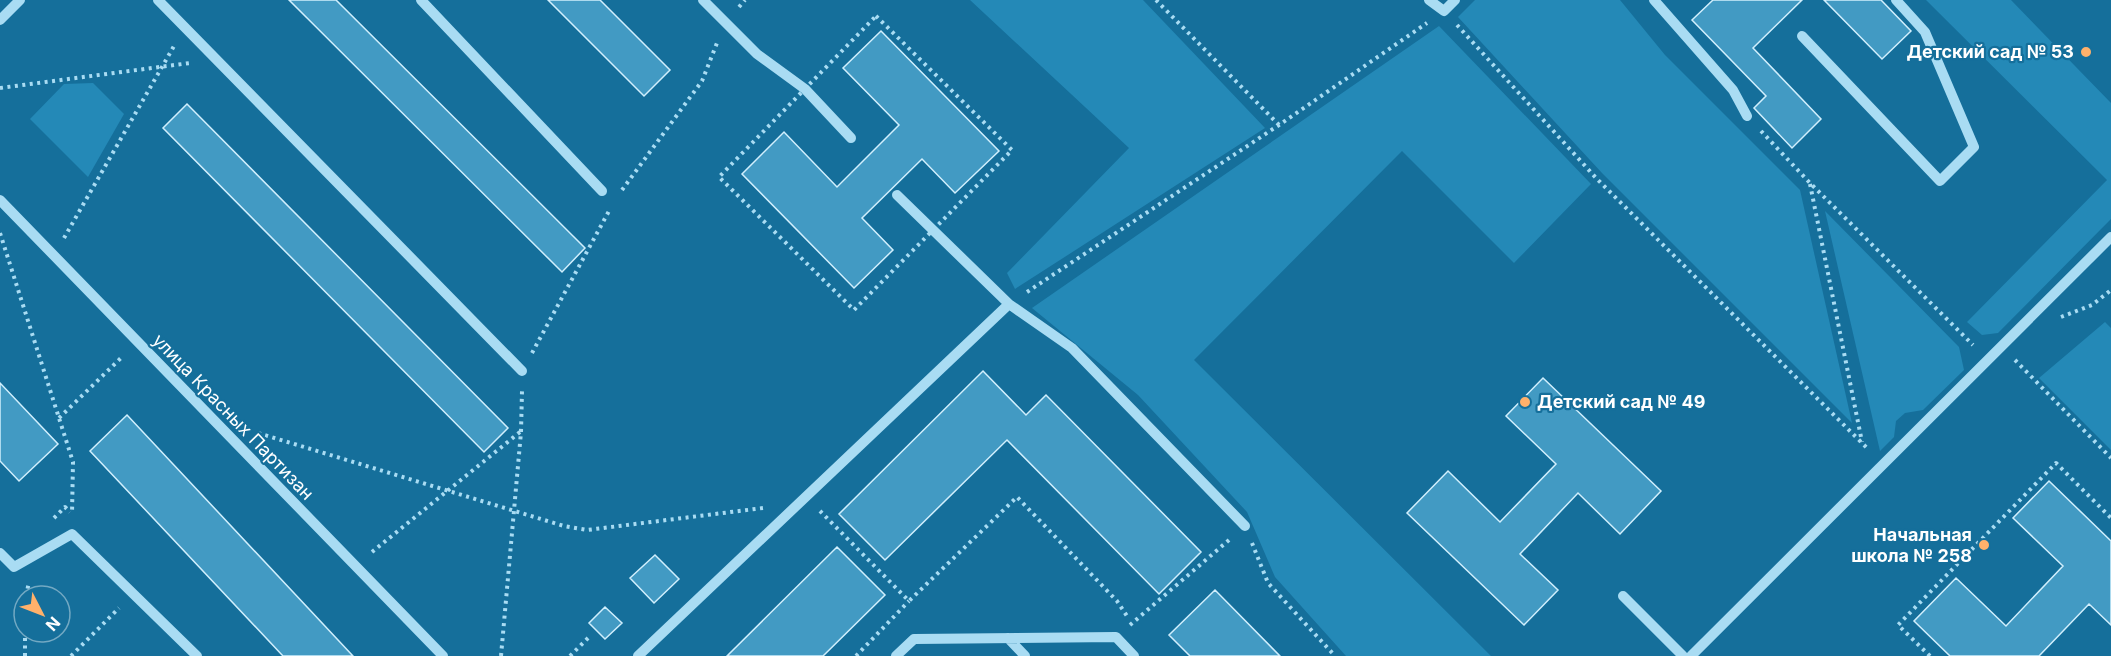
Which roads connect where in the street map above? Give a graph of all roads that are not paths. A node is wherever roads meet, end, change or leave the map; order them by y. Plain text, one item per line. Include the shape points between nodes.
1 (20, 0) edge
2 (158, 0) edge
3 (421, 0) edge
4 (703, 0) edge
5 (1429, 0) edge
6 (1455, 0) edge
7 (1653, 0) edge
8 (1896, 0) edge
9 (0, 20) edge
10 (1802, 36) dead end
11 (1747, 116) road end
12 (851, 138) dead end
13 (602, 191) dead end
14 (897, 195) dead end
15 (0, 200) edge
16 (2111, 237) edge
17 (1009, 304) junction
18 (522, 371) road end
19 (1245, 526) road end
20 (0, 553) edge
21 (1623, 596) dead end
22 (1008, 638) junction
23 (197, 656) edge
24 (443, 656) edge
25 (638, 656) edge
26 (896, 656) edge
27 (1025, 656) edge
28 (1134, 656) edge
29 (1683, 656) edge
30 (1691, 656) edge

1 - 9 street
2 - 18 street
3 - 13 street
4 - 12 street via 757,54 806,89
5 - 6 street via 1444,11
7 - 11 street via 1733,90
8 - 10 street via 1925,32 1974,147 1940,181
14 - 17 street
15 - 24 street, улица Красных Партизан
16 - 30 street
17 - 19 street via 1072,348
17 - 25 street
20 - 23 street via 14,567 72,534
21 - 29 street
22 - 26 street via 914,639
22 - 27 street
22 - 28 street via 1116,637

